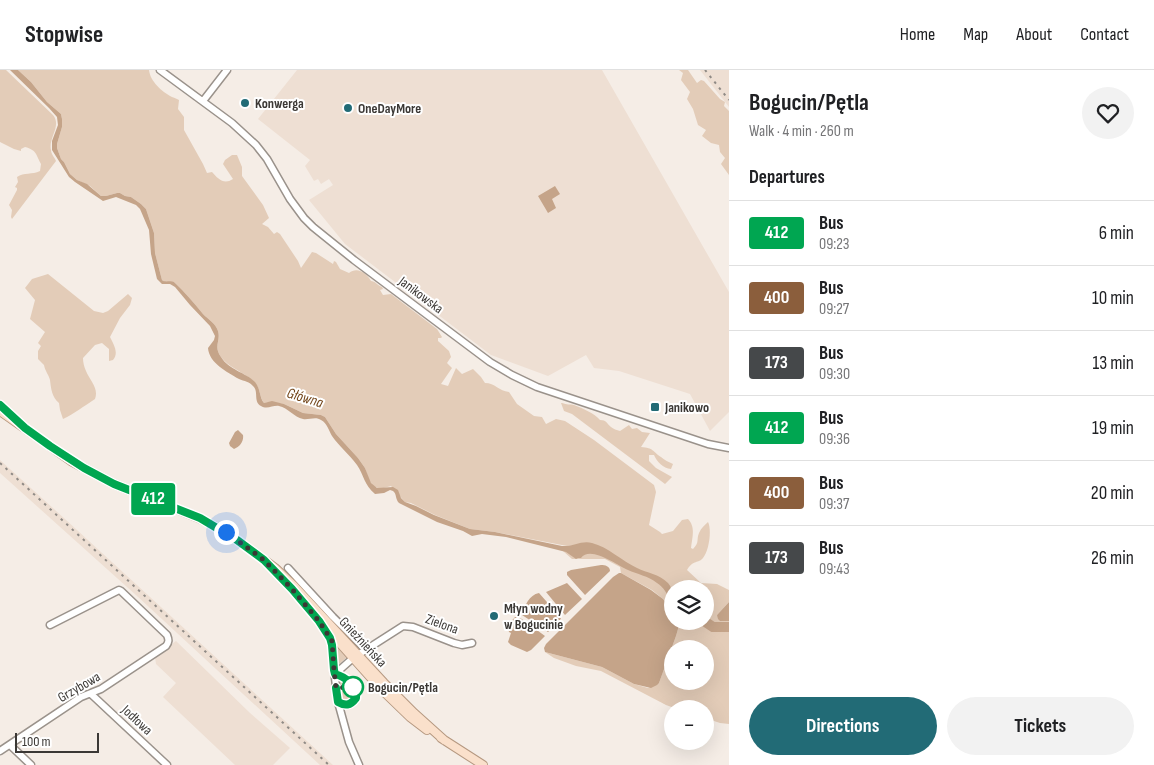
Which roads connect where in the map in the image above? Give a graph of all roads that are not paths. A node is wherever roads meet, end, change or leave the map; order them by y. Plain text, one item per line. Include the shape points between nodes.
1 (160, 70) edge
2 (227, 70) edge
3 (203, 101) junction
4 (0, 405) edge
5 (0, 411) edge
6 (25, 428) junction
7 (729, 448) edge
8 (264, 560) junction
9 (288, 568) dead end
10 (319, 621) junction
11 (50, 625) dead end
12 (472, 643) dead end
13 (366, 650) junction
14 (356, 657) junction
15 (335, 674) junction
16 (91, 694) junction
17 (10, 745) junction
18 (0, 751) edge
19 (31, 765) edge
20 (167, 765) edge
21 (359, 765) edge
22 (483, 765) edge

1 - 3 street, Janikowska
2 - 3 street
3 - 7 street, Janikowska via 256,145 290,199 317,231 490,362 552,392
4 - 6 main road, Gnieźnieńska
5 - 6 main road, Gnieźnieńska
6 - 8 main road, Gnieźnieńska via 90,472 200,518
8 - 10 main road, Gnieźnieńska
8 - 14 main road, Gnieźnieńska via 294,586
9 - 13 street
10 - 14 main road, Gnieźnieńska
10 - 15 street via 332,641
11 - 16 street, Grzybowa via 118,590 169,638 166,646
12 - 13 street, Zielona via 462,645 403,626
13 - 14 street, Zielona
14 - 15 street, Zielona
14 - 22 main road, Gnieźnieńska via 410,717
15 - 21 street via 348,742
16 - 17 street, Grzybowa
16 - 20 street, Jodłowa
17 - 18 street, Grzybowa
17 - 19 street

